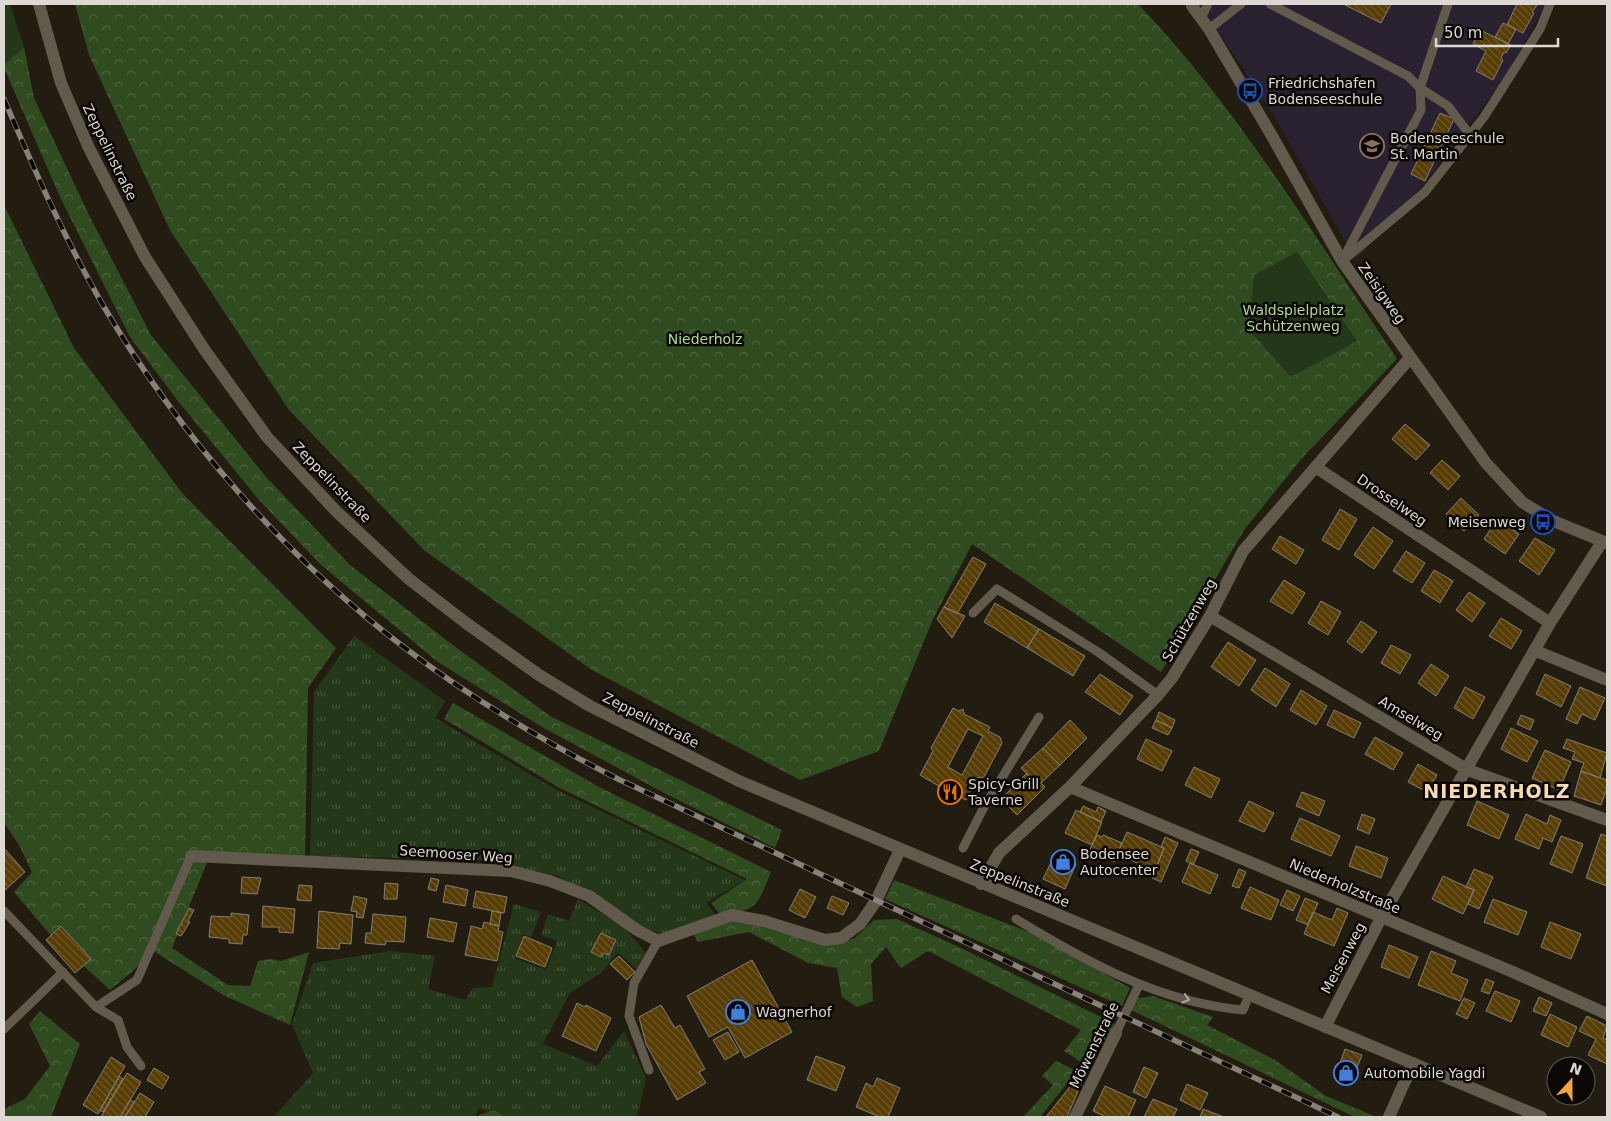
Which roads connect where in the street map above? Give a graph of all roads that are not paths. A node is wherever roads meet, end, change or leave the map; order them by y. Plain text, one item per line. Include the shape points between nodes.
1 (39, 4) edge
2 (1208, 4) edge
3 (1241, 4) edge
4 (1270, 4) edge
5 (1448, 4) edge
6 (1550, 4) edge
7 (1192, 5) edge
8 (1201, 18) junction
9 (1209, 29) junction
10 (1420, 88) junction
11 (1470, 135) junction
12 (1342, 261) junction
13 (1409, 359) junction
14 (1317, 468) junction
15 (1605, 543) edge
16 (973, 613) dead end
17 (1210, 616) junction
18 (1550, 623) junction
19 (1536, 651) junction
20 (1607, 680) edge
21 (1158, 695) junction
22 (1039, 717) dead end
23 (1468, 770) junction
24 (1070, 786) junction
25 (1607, 820) edge
26 (963, 848) dead end
27 (900, 850) junction
28 (191, 856) joint
29 (981, 884) junction
30 (4, 911) edge
31 (1381, 918) junction
32 (1016, 919) dead end
33 (658, 941) junction
34 (63, 972) junction
35 (1139, 985) junction
36 (1249, 995) junction
37 (96, 1007) junction
38 (1607, 1014) edge
39 (1325, 1027) junction
40 (4, 1029) edge
41 (1116, 1033) joint
42 (1413, 1063) junction
43 (141, 1066) dead end
44 (649, 1070) dead end
45 (1075, 1117) edge
46 (1389, 1117) edge
47 (1541, 1117) edge

1 - 27 street, Zeppelinstraße via 62,83 88,146 145,257 204,349 267,437 336,511 409,579 466,623 539,675 590,706 740,781
2 - 8 lane
3 - 9 lane
4 - 10 lane via 1408,76
5 - 10 lane
6 - 11 lane via 1540,29
7 - 8 street, Zeisigweg
8 - 9 street, Zeisigweg
9 - 12 street, Zeisigweg
10 - 11 lane via 1448,106
10 - 12 lane via 1421,110
11 - 12 lane via 1425,192
12 - 13 street, Zeisigweg
13 - 14 street, Schützenweg
13 - 15 street, Zeisigweg via 1486,463 1522,502 1551,520
14 - 17 street, Schützenweg via 1243,552
14 - 18 street, Drosselweg
15 - 18 street, Meisenweg
16 - 21 lane via 997,589 1098,652
17 - 21 street, Schützenweg
17 - 23 street, Amselweg
18 - 19 street, Meisenweg
19 - 20 street
19 - 23 street, Meisenweg
21 - 24 street, Schützenweg
22 - 26 lane
23 - 25 street, Amselweg
23 - 31 street, Meisenweg
24 - 29 street, Schützenweg via 999,853
24 - 31 street, Niederholzstraße
27 - 29 street, Zeppelinstraße
27 - 33 street via 866,916 852,933 841,938 825,940 764,921 732,915
28 - 33 street, Seemooser Weg via 511,871 589,896
28 - 37 lane, Seemooser Weg via 137,980
29 - 36 street, Zeppelinstraße
30 - 34 lane
31 - 38 street, Niederholzstraße
31 - 39 street, Meisenweg
32 - 35 lane via 1064,948
33 - 44 lane via 634,982 629,1016
34 - 37 lane
34 - 40 lane
35 -> 36 lane via 1208,1006 1243,1010
35 - 41 lane, Möwenstraße
36 - 39 street, Zeppelinstraße
37 - 43 lane via 118,1020 127,1047
39 - 42 street, Zeppelinstraße
41 - 45 street, Möwenstraße
42 - 46 street
42 - 47 street, Zeppelinstraße

